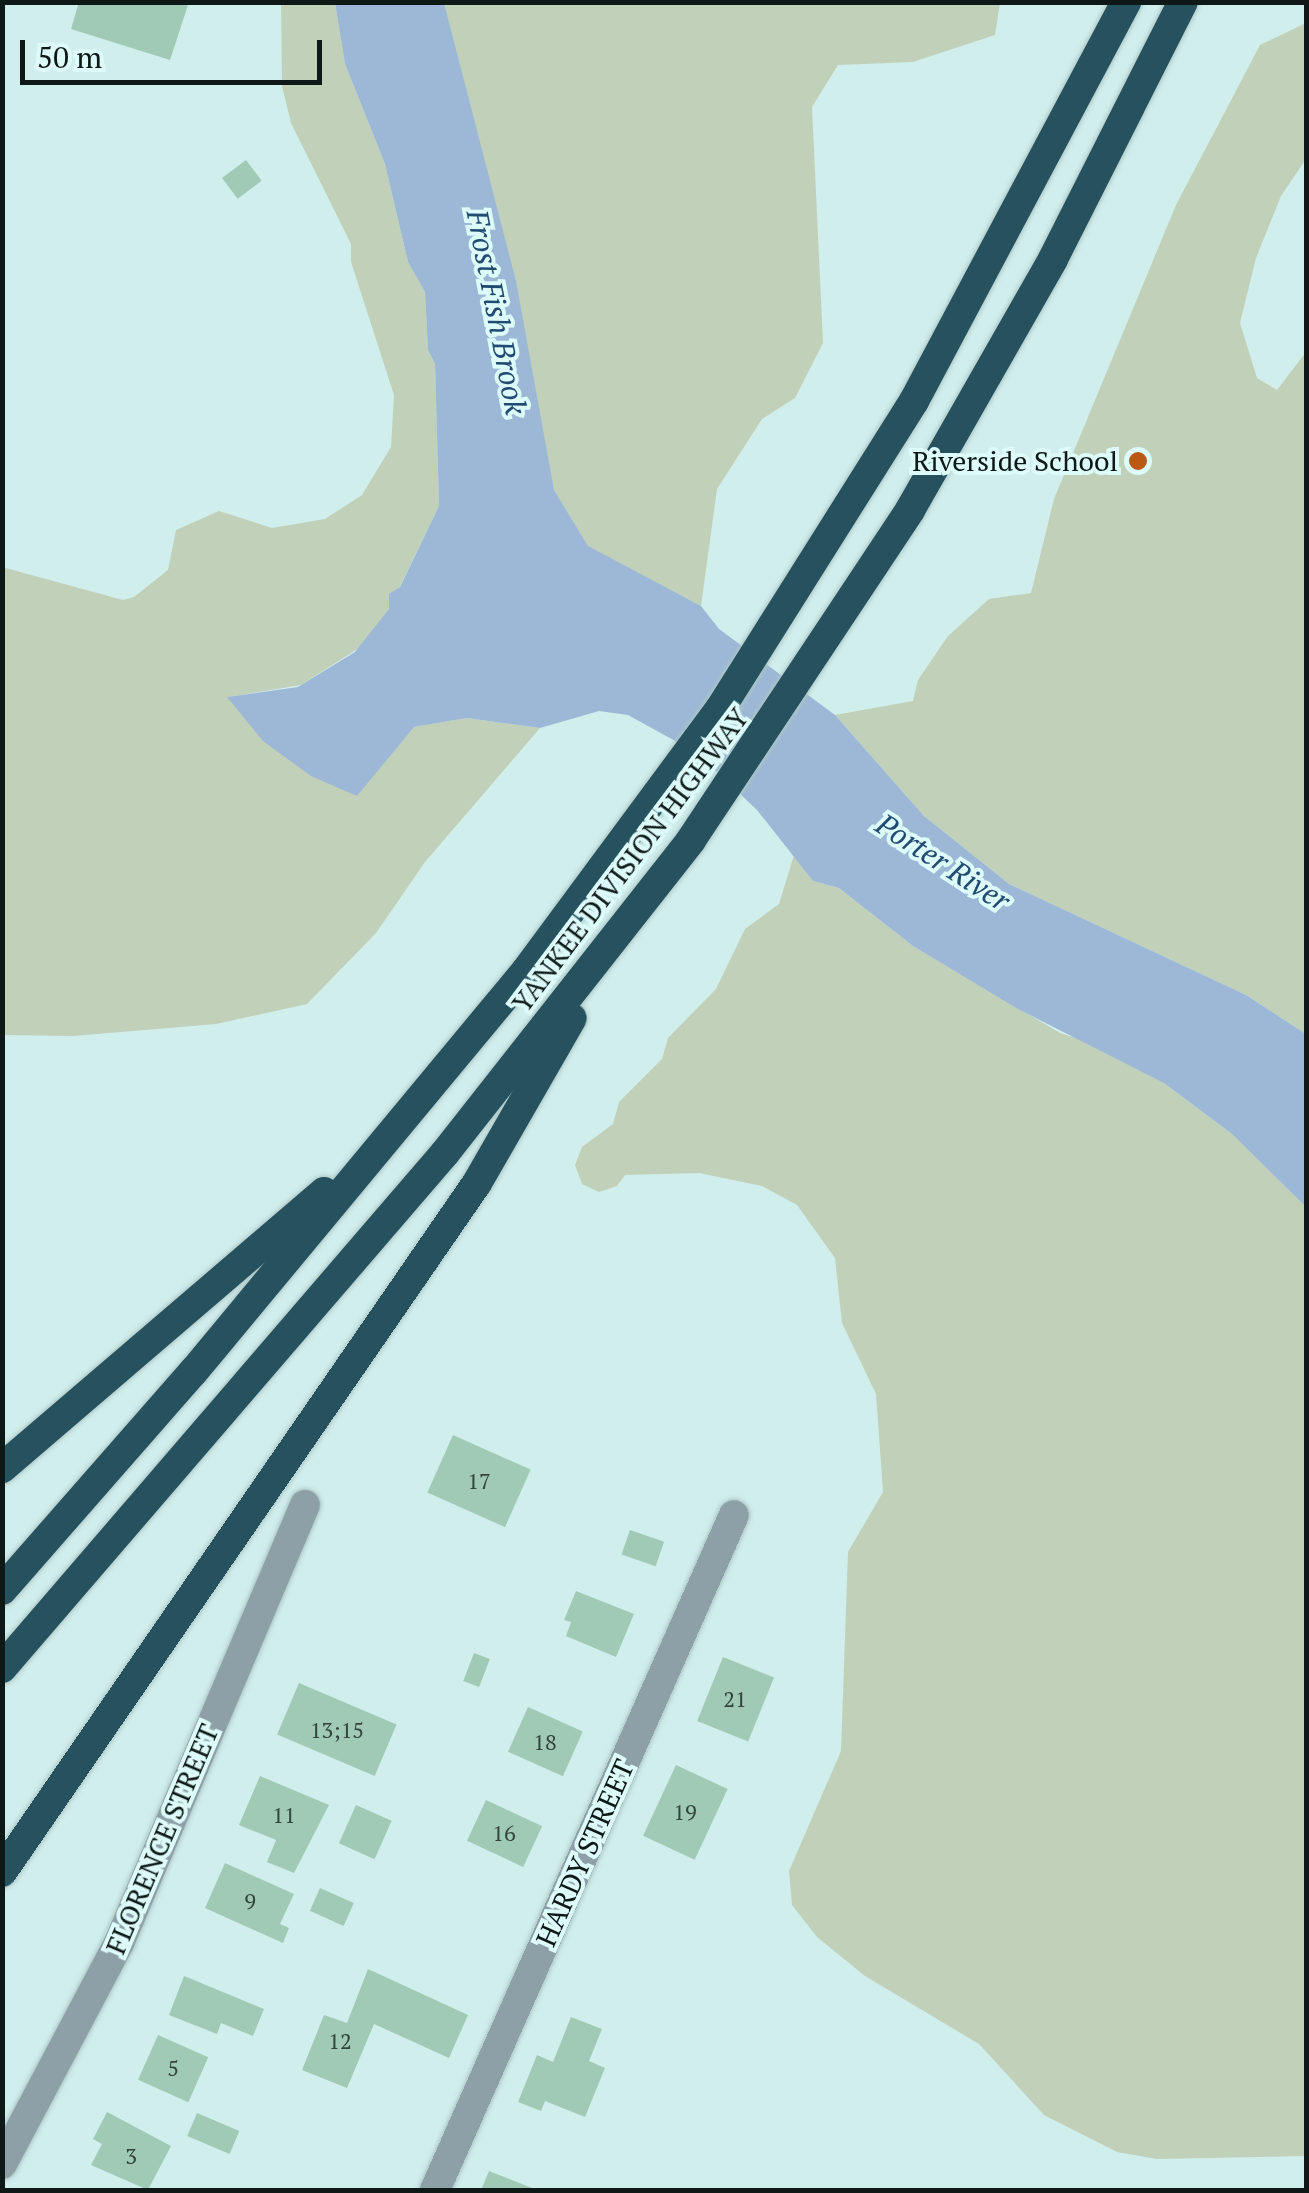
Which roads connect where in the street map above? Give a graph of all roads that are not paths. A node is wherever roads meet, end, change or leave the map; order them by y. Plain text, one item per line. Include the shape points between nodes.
1 (1126, 2) edge
2 (1182, 2) edge
3 (612, 944) junction
4 (387, 1138) junction
5 (2, 1468) edge
6 (305, 1504) dead end
7 (734, 1515) dead end
8 (2, 1590) edge
9 (2, 1668) edge
10 (2, 1872) edge
11 (2, 2164) edge
12 (435, 2190) edge

1 - 4 highway, YANKEE DIVISION HIGHWAY via 974,296 782,614 526,971
2 - 3 highway, YANKEE DIVISION HIGHWAY via 994,364 825,643
3 - 9 highway, YANKEE DIVISION HIGHWAY via 445,1154
3 - 10 highway via 477,1183
4 - 5 highway
4 - 8 highway, YANKEE DIVISION HIGHWAY
6 - 11 street, FLORENCE STREET via 119,1943
7 - 12 street, HARDY STREET

